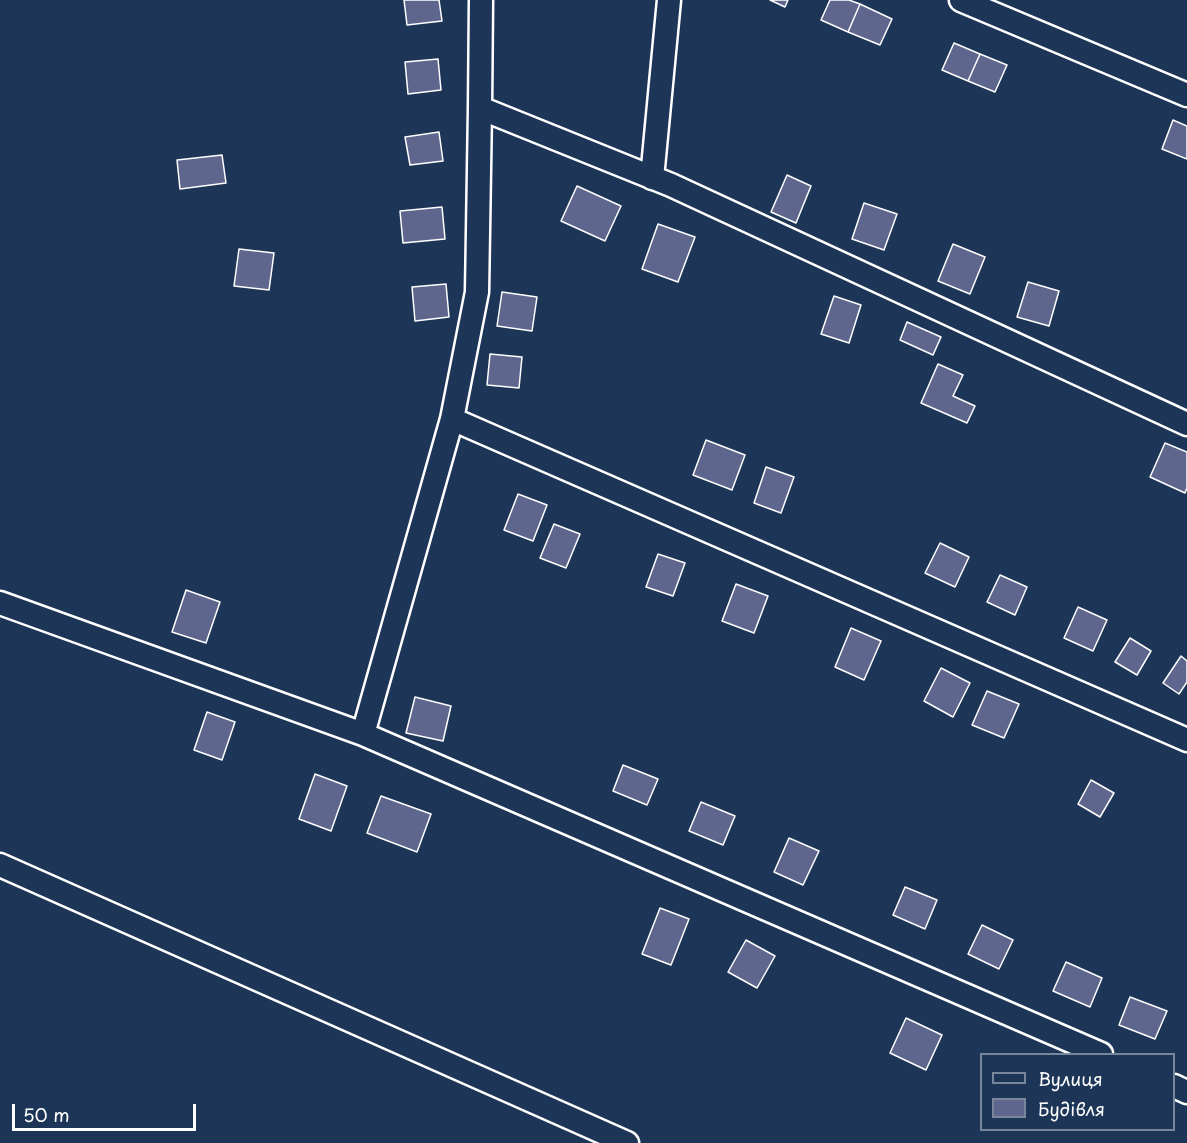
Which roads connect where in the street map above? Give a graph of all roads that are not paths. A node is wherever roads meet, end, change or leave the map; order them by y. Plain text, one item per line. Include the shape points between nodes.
1 (481, 0) edge
2 (669, 0) edge
3 (961, 0) edge
4 (1187, 95) edge
5 (480, 108) junction
6 (652, 178) junction
7 (452, 419) junction
8 (1187, 424) edge
9 (0, 603) edge
10 (363, 734) junction
11 (1187, 740) edge
12 (0, 865) edge
13 (1099, 1053) edge
14 (627, 1143) edge

1 - 5 street
2 - 6 street
3 - 4 street
5 - 6 street
5 - 7 street via 477,292
6 - 8 street
7 - 10 street
7 - 11 street
9 - 10 street
10 - 13 street
12 - 14 street

